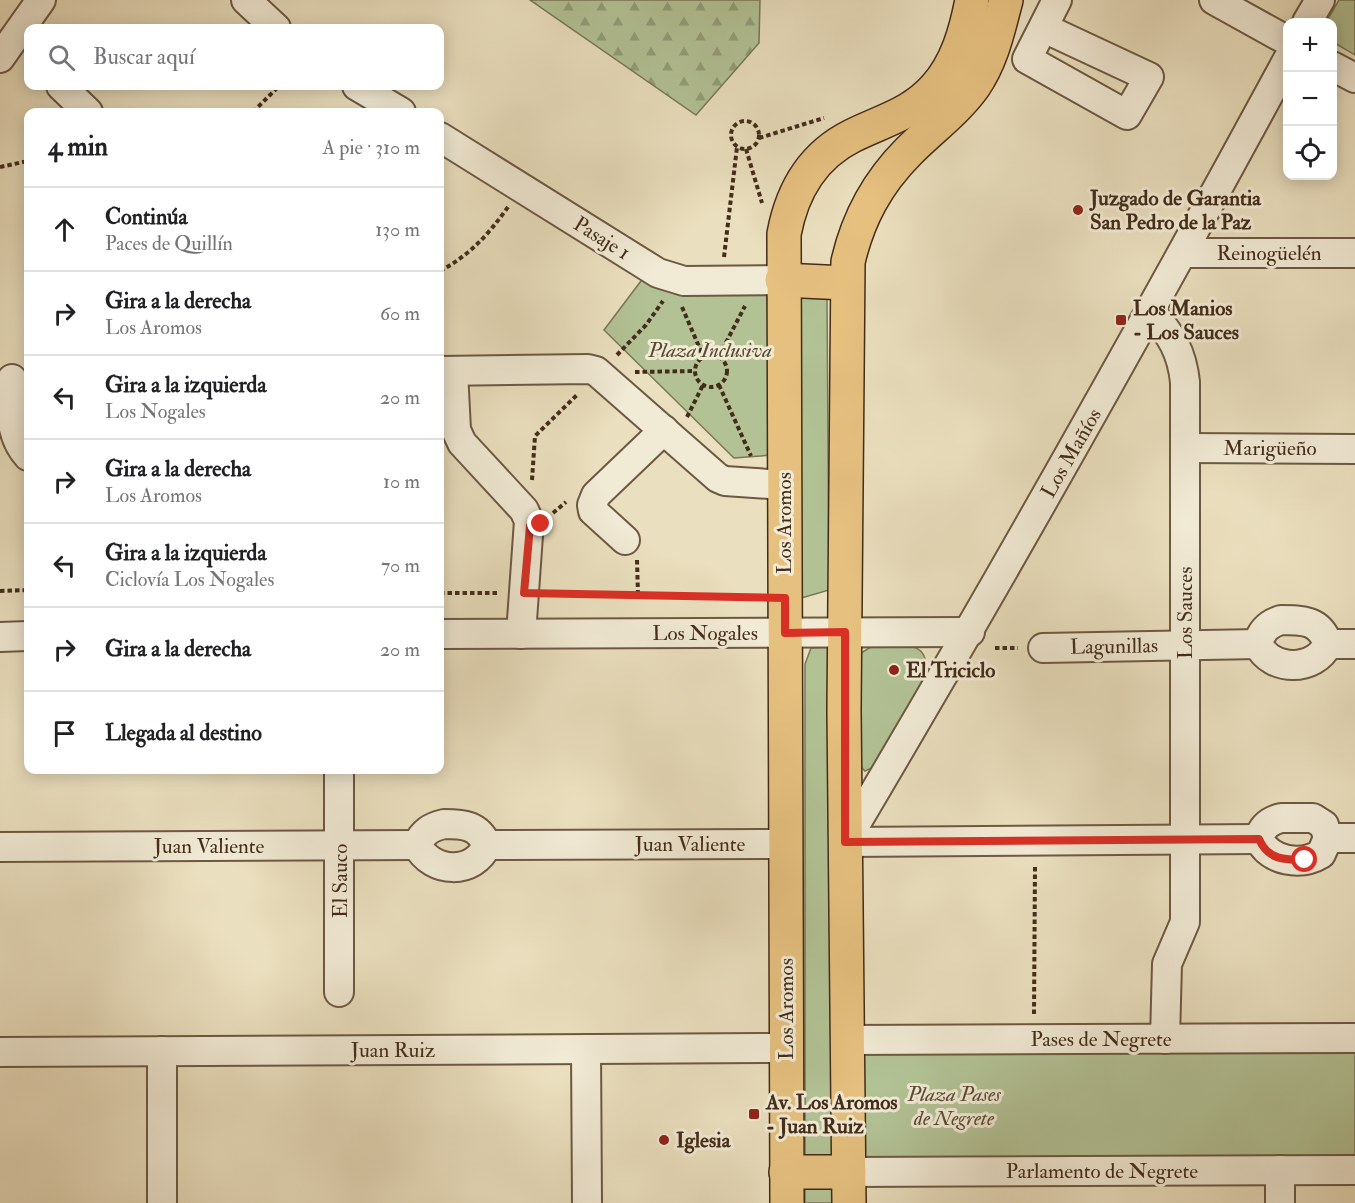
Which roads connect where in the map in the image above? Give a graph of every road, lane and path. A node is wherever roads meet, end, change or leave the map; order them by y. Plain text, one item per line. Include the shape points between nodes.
1 (40, 0) edge
2 (246, 0) edge
3 (972, 0) edge
4 (1006, 0) edge
5 (1057, 0) edge
6 (1214, 0) edge
7 (1320, 0) edge
8 (1310, 18) edge
9 (28, 24) edge
10 (272, 24) edge
11 (1044, 28) dead end
12 (24, 31) edge
13 (1283, 39) edge
14 (14, 51) edge
15 (1283, 67) edge
16 (1337, 69) edge
17 (1355, 78) edge
18 (65, 90) edge
19 (275, 90) edge
20 (364, 90) edge
21 (84, 108) edge
22 (257, 108) edge
23 (393, 108) edge
24 (830, 116) dead end
25 (759, 138) junction
26 (444, 140) edge
27 (737, 147) junction
28 (746, 149) junction
29 (24, 162) edge
30 (0, 167) edge
31 (521, 188) junction
32 (764, 210) dead end
33 (1355, 253) edge
34 (1184, 254) junction
35 (444, 269) edge
36 (670, 278) junction
37 (770, 280) junction
38 (722, 281) junction
39 (846, 282) junction
40 (1151, 313) junction
41 (703, 356) junction
42 (719, 356) junction
43 (446, 371) edge
44 (694, 371) junction
45 (600, 373) junction
46 (14, 379) edge
47 (703, 385) junction
48 (719, 385) junction
49 (670, 435) junction
50 (448, 437) edge
51 (14, 445) edge
52 (1185, 448) junction
53 (1355, 449) edge
54 (773, 484) junction
55 (592, 505) junction
56 (528, 521) junction
57 (625, 540) dead end
58 (24, 590) edge
59 (0, 591) edge
60 (444, 593) edge
61 (524, 593) junction
62 (785, 598) junction
63 (845, 632) junction
64 (970, 632) junction
65 (785, 633) junction
66 (444, 634) edge
67 (521, 634) junction
68 (0, 636) edge
69 (24, 636) edge
70 (1185, 644) junction
71 (1258, 644) junction
72 (1341, 644) edge
73 (1043, 648) dead end
74 (339, 774) edge
75 (1342, 838) edge
76 (1185, 839) junction
77 (1259, 839) junction
78 (1035, 841) junction
79 (845, 842) junction
80 (785, 844) junction
81 (417, 845) junction
82 (487, 845) junction
83 (340, 846) junction
84 (0, 847) edge
85 (339, 992) dead end
86 (1355, 1038) edge
87 (1033, 1039) junction
88 (1165, 1039) junction
89 (848, 1040) junction
90 (786, 1048) junction
91 (586, 1049) junction
92 (162, 1051) junction
93 (0, 1052) edge
94 (1280, 1170) junction
95 (1355, 1170) edge
96 (849, 1187) edge
97 (787, 1188) edge
98 (162, 1203) edge
99 (587, 1203) edge
100 (1280, 1203) edge

1 - 9 street
2 - 10 street
3 - 37 main road, Los Aromos via 960,48 935,88 898,116 836,145 798,187
4 - 39 main road via 992,52 976,83 958,106 891,170 867,206 853,238
5 - 11 street
6 - 13 street
7 - 8 street
12 - 14 street
15 - 34 street, Los Mañíos
16 - 17 street
18 - 21 street
19 - 22 path
20 - 23 street
24 - 25 path
25 - 27 path via 752,122 735,123 731,140
25 - 28 path
26 - 31 street, Pasaje 1
27 - 28 path
27 - 38 path
28 - 32 path
29 - 30 path
31 - 35 path via 484,240
31 - 36 street, Pasaje 1
33 - 34 street, Reinogüelén
34 - 40 street, Los Mañíos
36 - 38 street, Pasaje 1
36 - 41 path
36 - 45 path via 666,297 646,325
37 - 38 street, Pasaje 1
37 - 39 main road
37 - 42 path
37 - 54 main road, Los Aromos
39 - 63 main road
40 - 52 street, Los Sauces via 1173,339 1184,367
40 - 64 street, Los Mañíos
41 - 42 path
41 - 44 path
42 - 48 path via 728,371
43 - 45 street via 588,369
43 - 50 street
44 - 45 path
44 - 47 path
45 - 49 street
45 - 56 path via 535,436
46 - 51 street
47 - 48 path
47 - 49 path
48 - 54 path
49 - 54 street via 718,478
49 - 55 street via 596,495
50 - 56 street via 462,442
52 - 53 street, Marigüeño
52 - 70 street, Los Sauces
54 - 62 main road, Los Aromos
55 - 56 path via 583,498 569,500 541,524
55 - 57 street via 593,511
56 - 61 street
58 - 59 path
60 - 61 path
61 - 62 path
61 - 67 street
62 - 65 main road, Los Aromos
63 - 64 street, Los Nogales
63 - 65 street, Los Nogales
63 - 79 main road
64 - 79 street, Los Mañíos
65 - 67 street, Los Nogales
65 - 80 main road, Los Aromos
66 - 67 street, Los Nogales
68 - 69 street
70 - 71 street, Lagunillas
70 - 73 street, Lagunillas
70 - 76 street, Los Sauces
71 - 72 street via 1266,658 1284,664 1312,662 1324,651
71 - 72 street via 1269,625 1299,620
74 - 83 street, El Sauco
75 - 77 street via 1321,854 1305,860 1275,857
75 - 77 street via 1306,818 1272,820
76 - 77 street
76 - 78 street
76 - 88 street, Los Sauces via 1185,922 1167,964
78 - 79 street
78 - 87 path
79 - 89 main road
80 - 82 street, Juan Valiente
80 - 90 main road, Los Aromos
81 - 82 street via 428,860 453,867 472,864
81 - 82 street via 426,831 444,824 472,826
81 - 83 street, Juan Valiente
83 - 84 street, Juan Valiente
83 - 85 street, El Sauco
86 - 88 street, Pases de Negrete
87 - 88 street, Pases de Negrete
87 - 89 street, Pases de Negrete
89 - 96 main road
90 - 91 street, Juan Ruiz
90 - 97 main road, Los Aromos
91 - 92 street, Juan Ruiz
91 - 99 street
92 - 93 street, Juan Ruiz
92 - 98 street
94 - 95 street, Parlamento de Negrete
94 - 96 street, Parlamento de Negrete
94 - 100 street
96 - 97 main road

